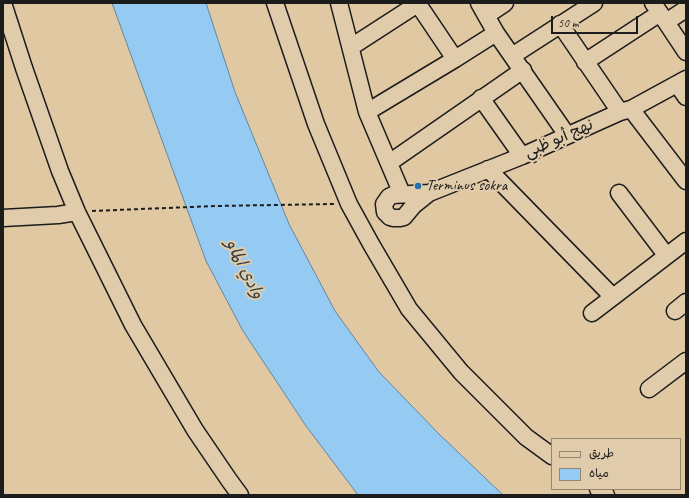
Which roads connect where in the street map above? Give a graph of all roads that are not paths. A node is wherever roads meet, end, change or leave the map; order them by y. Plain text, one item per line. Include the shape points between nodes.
1 (3, 3) edge
2 (275, 3) edge
3 (339, 3) edge
4 (505, 3) edge
5 (594, 3) edge
6 (419, 4) edge
7 (483, 9) edge
8 (686, 9) edge
9 (660, 13) edge
10 (560, 24) junction
11 (496, 32) junction
12 (351, 47) junction
13 (686, 52) edge
14 (512, 56) junction
15 (455, 59) junction
16 (586, 62) junction
17 (523, 70) junction
18 (681, 82) edge
19 (686, 97) edge
20 (481, 98) junction
21 (625, 110) junction
22 (367, 112) junction
23 (568, 135) junction
24 (522, 156) junction
25 (389, 163) junction
26 (488, 169) junction
27 (686, 180) edge
28 (429, 193) junction
29 (618, 193) dead end
30 (402, 194) junction
31 (77, 212) junction
32 (3, 218) edge
33 (686, 241) edge
34 (666, 255) junction
35 (613, 297) junction
36 (592, 313) dead end
37 (686, 361) edge
38 (648, 389) dead end
39 (551, 455) edge
40 (240, 495) edge

1 - 31 street via 60,170
2 - 39 street via 316,124 349,204 409,309 461,372 526,436
3 - 12 street
4 - 7 street
5 - 10 street
6 - 12 street
6 - 15 street
7 - 11 street
8 - 9 street
9 - 13 street
9 - 16 street
10 - 14 street
10 - 16 street
11 - 14 street
11 - 15 street
12 - 22 street
14 - 17 street
15 - 22 street
16 - 21 street
17 - 20 street
17 - 23 street
18 - 19 street
18 - 21 street, نهج أبو ظبي
20 - 24 street
20 - 25 street
21 - 23 street, نهج أبو ظبي
21 - 27 street
22 - 25 street
23 - 24 street, نهج أبو ظبي
24 - 26 street, نهج أبو ظبي
25 - 30 street
26 - 28 street, نهج أبو ظبي
26 - 35 street
28 - 30 street
28 - 30 street via 404,216 397,219 390,217 384,208 386,200 392,195
29 - 34 street
31 - 32 street
31 - 40 street via 133,325 195,430
33 - 34 street
34 - 35 street
35 - 36 street
37 - 38 street

